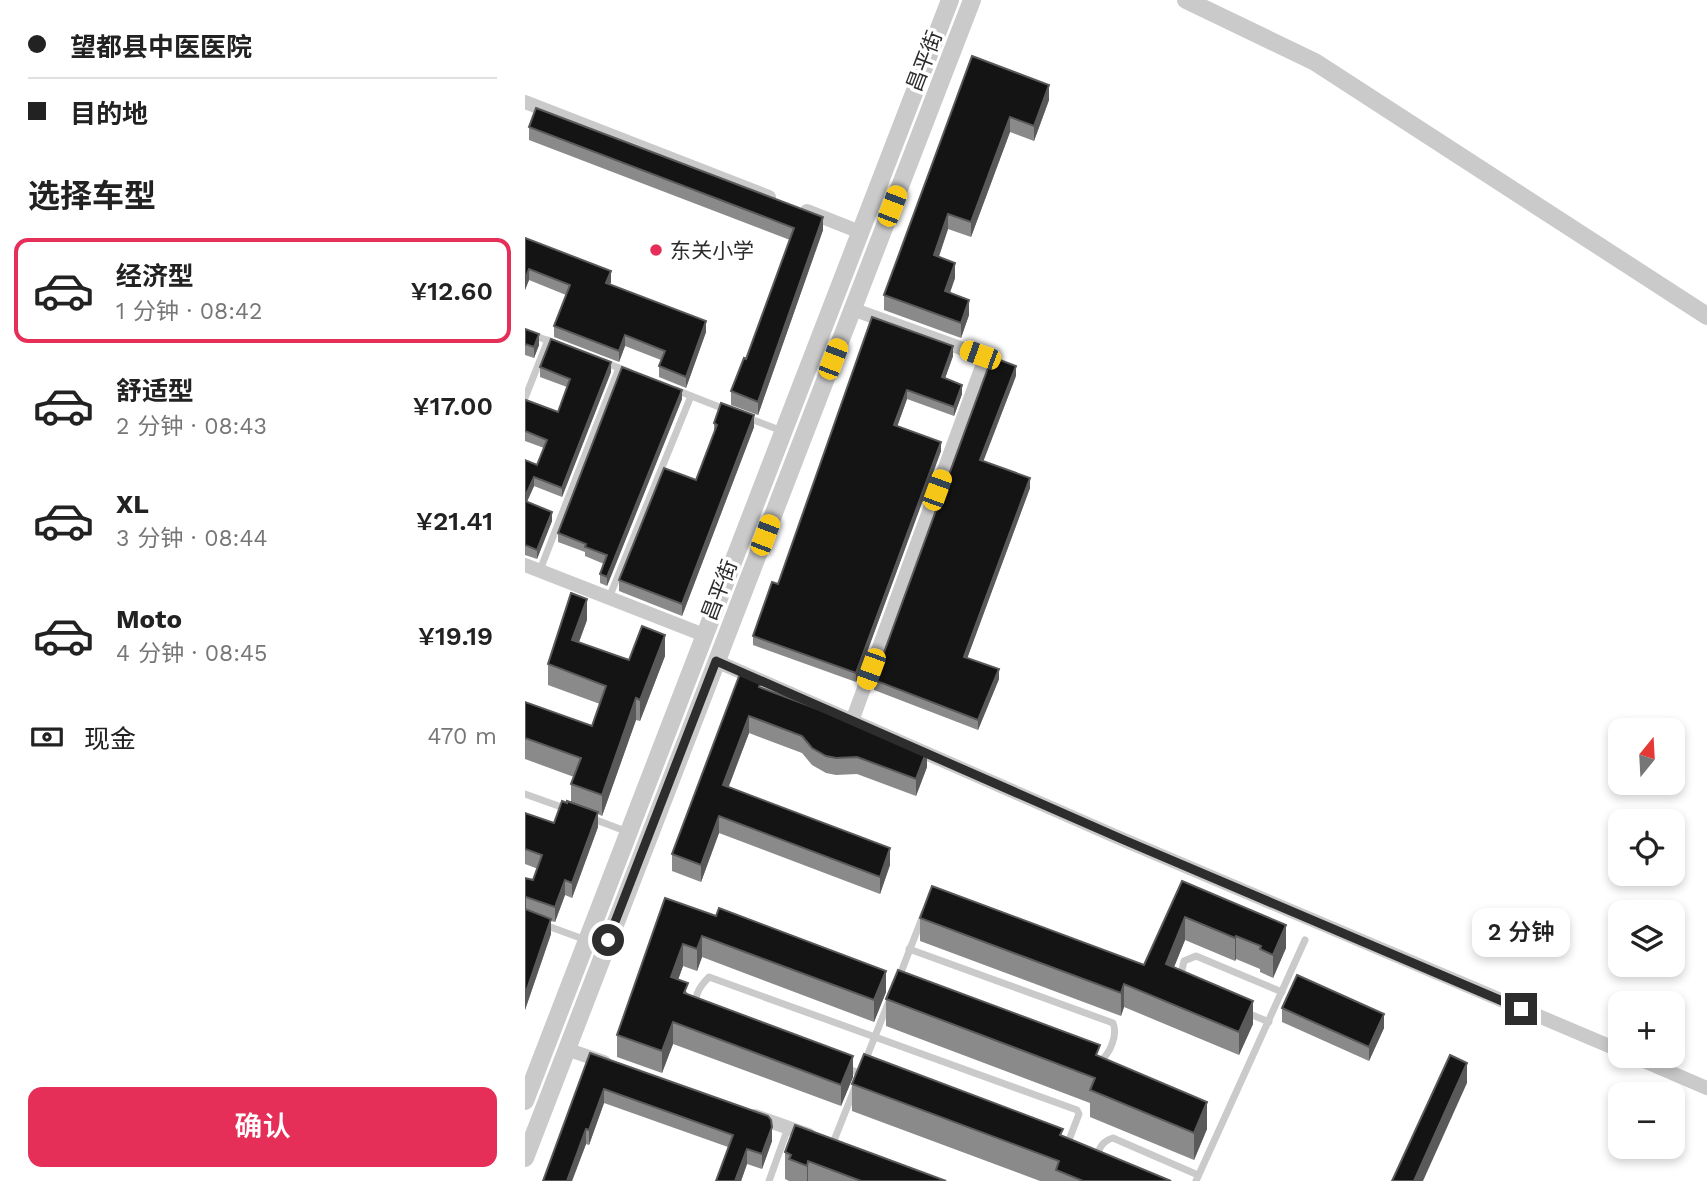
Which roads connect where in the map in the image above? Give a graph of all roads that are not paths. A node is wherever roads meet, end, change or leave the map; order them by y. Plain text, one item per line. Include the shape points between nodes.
1 (950, 0) edge
2 (972, 0) edge
3 (1186, 0) edge
4 (525, 102) edge
5 (860, 232) junction
6 (852, 309) junction
7 (1707, 316) edge
8 (525, 331) edge
9 (548, 340) junction
10 (571, 349) edge
11 (595, 359) edge
12 (619, 368) junction
13 (643, 377) edge
14 (667, 386) edge
15 (691, 396) junction
16 (525, 398) edge
17 (783, 432) junction
18 (525, 565) edge
19 (540, 570) junction
20 (609, 598) junction
21 (704, 635) junction
22 (716, 661) junction
23 (852, 720) junction
24 (525, 794) edge
25 (628, 832) junction
26 (927, 906) edge
27 (537, 922) edge
28 (586, 940) junction
29 (1305, 940) dead end
30 (909, 949) junction
31 (1183, 986) edge
32 (1282, 992) junction
33 (1232, 1007) edge
34 (1269, 1022) junction
35 (875, 1037) junction
36 (1608, 1045) edge
37 (566, 1049) junction
38 (1087, 1057) edge
39 (618, 1067) edge
40 (1660, 1068) edge
41 (861, 1073) junction
42 (1707, 1088) edge
43 (525, 1101) edge
44 (736, 1109) edge
45 (789, 1128) junction
46 (839, 1146) joint
47 (525, 1158) edge
48 (1100, 1167) edge
49 (1197, 1178) edge
50 (769, 1181) edge

1 - 5 street, 昌平街
2 - 6 street, 昌平街
3 - 7 street via 1315,62
4 - 5 street
5 - 17 street, 昌平街
6 - 22 street, 昌平街
6 - 23 street via 980,355 984,361
8 - 9 lane
9 - 10 lane
9 - 16 lane
11 - 12 lane
12 - 13 lane
12 - 19 lane
14 - 15 lane
15 - 17 lane
15 - 20 lane
17 - 21 street, 昌平街
18 - 19 street
19 - 20 street
20 - 21 street
21 - 25 street, 昌平街
22 - 23 street
22 - 37 street, 昌平街
23 - 36 street
24 - 25 lane
25 - 28 street, 昌平街
26 - 30 lane
27 - 28 lane
28 - 43 street, 昌平街
29 - 32 lane
30 - 35 lane
30 - 38 lane via 1113,1023 1115,1035 1106,1057 1100,1061
31 - 32 lane via 1179,977 1184,961 1196,956
32 - 34 lane
33 - 34 lane
34 - 49 lane
35 - 41 lane
35 - 41 lane via 709,977 695,1000 698,1014
35 - 41 lane via 1079,1114 1062,1147
37 - 39 street
37 - 47 street, 昌平街
40 - 42 street
41 - 46 lane
44 - 45 street
45 - 46 street
45 - 50 lane
48 - 49 lane via 1099,1149 1114,1138

